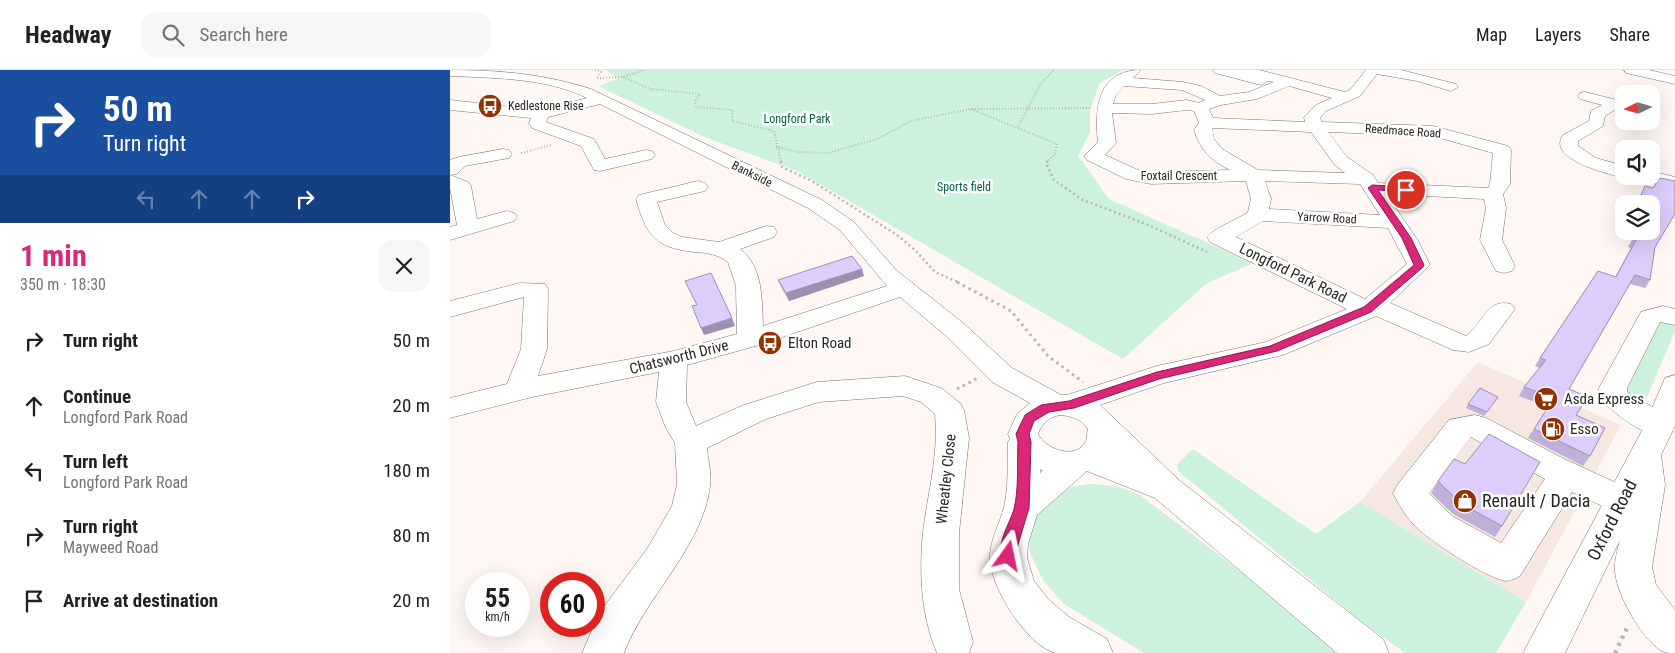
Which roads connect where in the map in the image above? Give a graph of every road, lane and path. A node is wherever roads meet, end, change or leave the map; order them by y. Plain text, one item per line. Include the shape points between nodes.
1 (645, 70) edge
2 (1054, 70) edge
3 (1134, 70) edge
4 (1220, 70) edge
5 (1243, 70) edge
6 (1374, 70) edge
7 (1437, 70) edge
8 (1631, 70) edge
9 (1653, 70) edge
10 (450, 72) edge
11 (1673, 75) edge
12 (597, 78) dead end
13 (623, 78) junction
14 (1424, 79) junction
15 (1119, 81) junction
16 (1282, 84) junction
17 (1450, 87) dead end
18 (1586, 96) dead end
19 (1346, 97) junction
20 (603, 100) junction
21 (1218, 101) junction
22 (1615, 104) edge
23 (450, 105) edge
24 (1615, 107) edge
25 (1104, 108) junction
26 (971, 109) junction
27 (1026, 109) junction
28 (542, 113) junction
29 (1204, 116) junction
30 (1315, 126) junction
31 (1018, 127) junction
32 (575, 136) junction
33 (776, 147) junction
34 (503, 154) joint
35 (646, 156) dead end
36 (456, 163) edge
37 (1615, 169) edge
38 (1254, 175) junction
39 (1660, 179) edge
40 (450, 181) edge
41 (1369, 183) junction
42 (1675, 183) edge
43 (698, 187) dead end
44 (1493, 194) junction
45 (1258, 215) junction
46 (507, 217) dead end
47 (1395, 222) junction
48 (459, 231) edge
49 (766, 232) dead end
50 (1216, 246) junction
51 (723, 248) junction
52 (1504, 266) dead end
53 (904, 288) junction
54 (1370, 307) junction
55 (450, 309) edge
56 (1502, 309) dead end
57 (1675, 317) edge
58 (750, 339) junction
59 (674, 360) junction
60 (999, 372) junction
61 (1131, 385) junction
62 (1675, 385) edge
63 (519, 390) junction
64 (1070, 398) junction
65 (936, 400) junction
66 (450, 408) edge
67 (1100, 423) junction
68 (1024, 434) junction
69 (1653, 439) junction
70 (692, 442) junction
71 (1081, 460) junction
72 (1566, 475) junction
73 (1168, 490) junction
74 (1622, 501) junction
75 (1021, 508) junction
76 (1675, 637) edge
77 (953, 642) dead end
78 (603, 653) edge
79 (1092, 653) edge
80 (1368, 653) edge
81 (1544, 653) edge

1 - 13 path
2 - 27 path via 1041,83
3 - 15 street, Foxtail Crescent
4 - 16 street
5 - 16 street
6 - 14 street
6 - 19 street via 1355,93
7 - 14 street
8 - 11 street
9 - 11 street
10 - 20 street, Bankside via 500,75 570,86
12 - 13 path
13 - 33 path via 638,87 657,91 700,94 695,102 696,108 733,110 732,121 774,130
14 - 17 street
15 - 21 street via 1183,86 1201,90
15 - 25 street, Foxtail Crescent via 1106,98
16 - 19 street
16 - 21 street via 1248,97
18 - 22 street
19 - 30 street via 1321,108 1312,116
20 - 28 street
20 - 53 street, Bankside via 830,214 858,237 888,275
21 - 29 street
23 - 28 street
24 - 37 street via 1597,114 1597,123 1569,139 1568,146 1571,152 1582,158
25 - 27 path
25 - 29 street via 1187,106
25 - 38 street, Foxtail Crescent via 1107,143 1093,156 1105,163 1133,175 1151,178
26 - 27 path
26 - 31 path
26 - 33 path via 911,121 878,139 828,153
27 - 31 path
28 - 32 street via 536,123 538,125
29 - 30 street
29 - 38 street via 1202,130 1206,144 1222,158
30 - 41 street, Longford Park Road via 1341,161
30 - 44 street, Reedmace Road via 1433,131 1502,150 1500,184
31 - 50 path via 1057,144 1055,154 1046,163 1054,180 1083,200
32 - 34 path via 527,152
32 - 35 street via 588,143 600,166
33 - 64 path via 782,167 812,181 897,235 935,272 1011,311 1048,356
34 - 36 street
38 - 41 street
38 - 45 street via 1261,199
39 - 42 street
40 - 48 street via 461,186
41 - 44 street
41 - 47 street, Longford Park Road
43 - 51 street via 646,199 657,228 675,242
44 - 52 street via 1496,208 1491,240
45 - 47 street, Yarrow Road
45 - 50 street
46 - 48 street
47 - 54 street, Longford Park Road via 1420,265
49 - 51 street
50 - 54 street, Longford Park Road
51 - 58 street via 735,254 745,270
53 - 58 street, Chatsworth Drive
53 - 60 street, Bankside
54 - 56 street via 1470,345 1477,342
54 - 61 street, Longford Park Road via 1273,349 1157,375
55 - 63 street via 520,290 536,289 534,348
57 - 69 street via 1663,314 1650,317 1613,388 1613,395
58 - 59 street, Chatsworth Drive
59 - 63 street, Chatsworth Drive
59 - 70 street via 671,402 681,428
60 - 64 street, Bankside
60 - 65 path
60 - 68 street, Bankside
61 - 64 street, Longford Park Road
61 - 67 street, Longford Park Road
62 - 69 street, Oxford Road
63 - 66 street, Chatsworth Drive
64 - 67 street
64 - 68 street via 1036,412
65 - 70 street, Wheatley Close via 905,386 817,392 755,412
65 - 77 street, Wheatley Close via 949,410 953,438 941,533 940,589
67 - 71 street via 1102,445
67 - 73 street
68 - 71 street via 1030,451 1038,458 1056,463
68 - 75 street
69 - 74 street, Oxford Road
69 - 76 street via 1633,567 1634,580 1652,613
70 - 78 street via 694,484 688,508 660,560 614,626
71 - 73 street
71 - 75 street
72 - 72 street via 1475,426 1460,428 1410,493 1417,508 1442,528 1507,566
72 - 74 street
73 - 80 street
74 - 81 street, Oxford Road
75 - 79 street via 1008,556 1019,593 1028,608 1042,621

